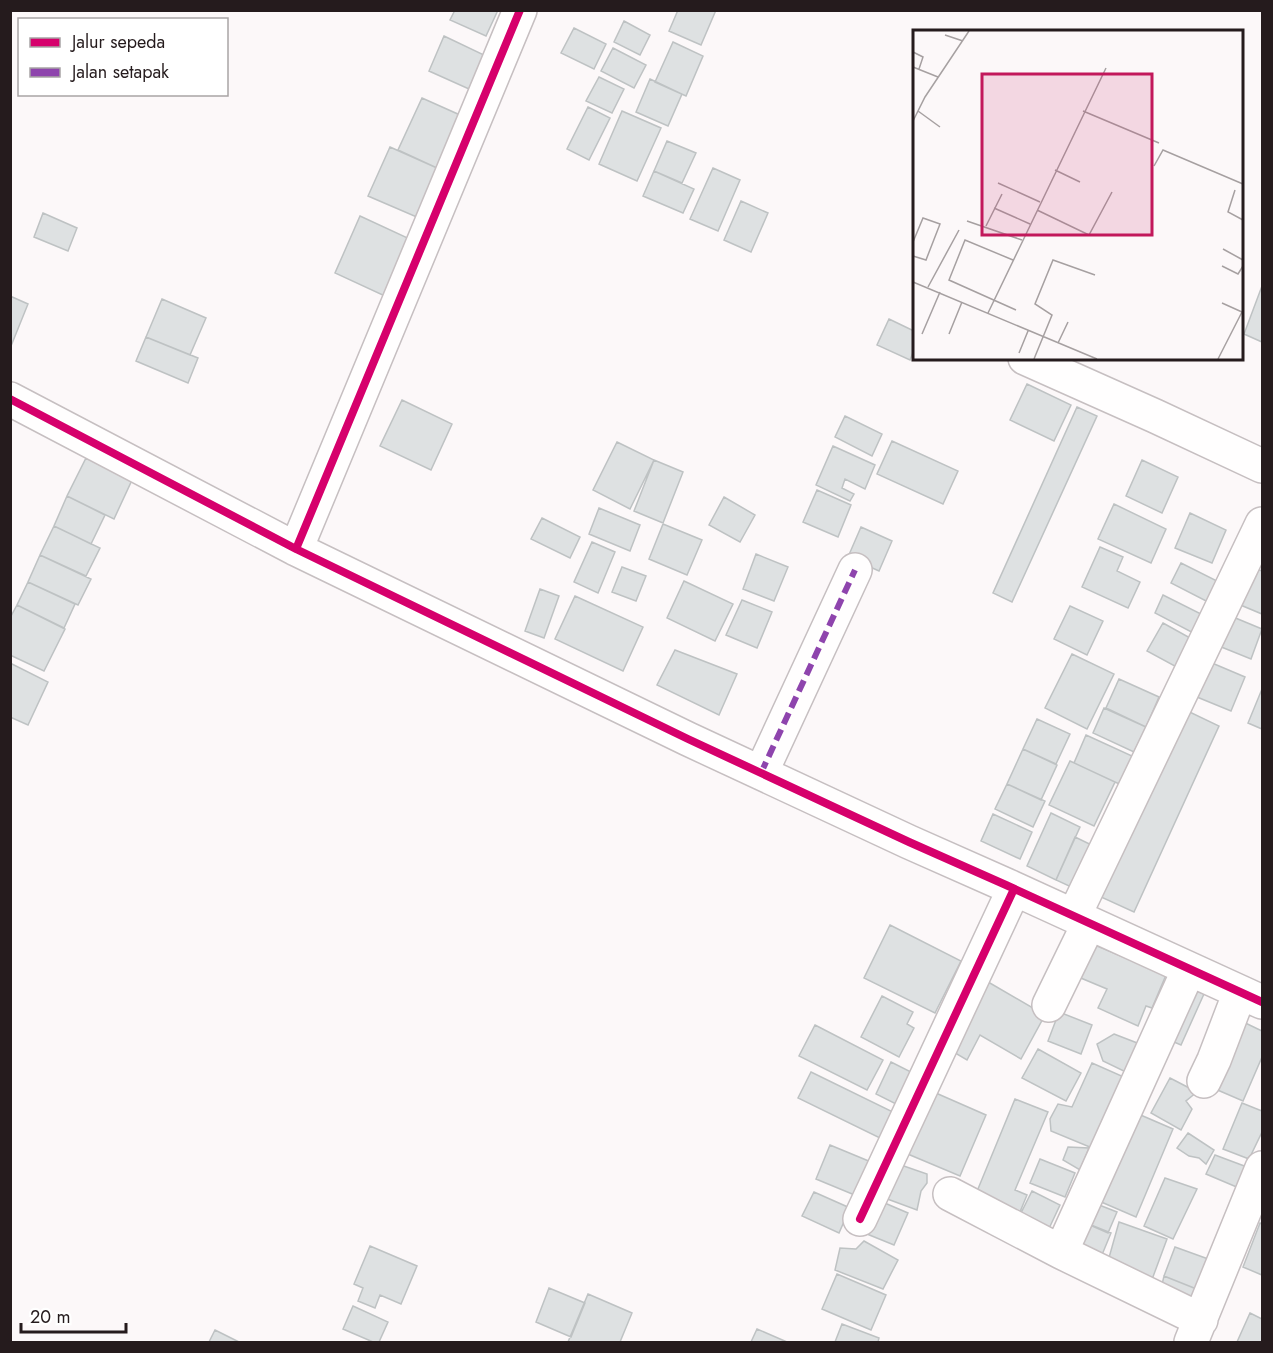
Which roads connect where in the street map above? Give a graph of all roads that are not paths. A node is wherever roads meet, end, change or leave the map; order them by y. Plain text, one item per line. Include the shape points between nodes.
1 (520, 10) edge
2 (1029, 360) edge
3 (10, 399) edge
4 (1263, 466) edge
5 (1263, 524) edge
6 (296, 549) junction
7 (855, 570) dead end
8 (761, 773) junction
9 (1014, 889) junction
10 (1081, 920) junction
11 (1189, 969) junction
12 (1251, 997) edge
13 (1049, 1005) dead end
14 (1204, 1081) dead end
15 (1263, 1168) edge
16 (950, 1194) dead end
17 (860, 1219) dead end
18 (1061, 1252) junction
19 (1196, 1331) edge

1 - 6 street
2 - 4 street
3 - 6 street
5 - 10 street
6 - 8 street
7 - 8 street
8 - 9 street
9 - 10 street
9 - 17 street
10 - 11 street
10 - 13 street
11 - 12 street
11 - 18 street
12 - 14 street
15 - 19 street
16 - 18 street
18 - 19 street

